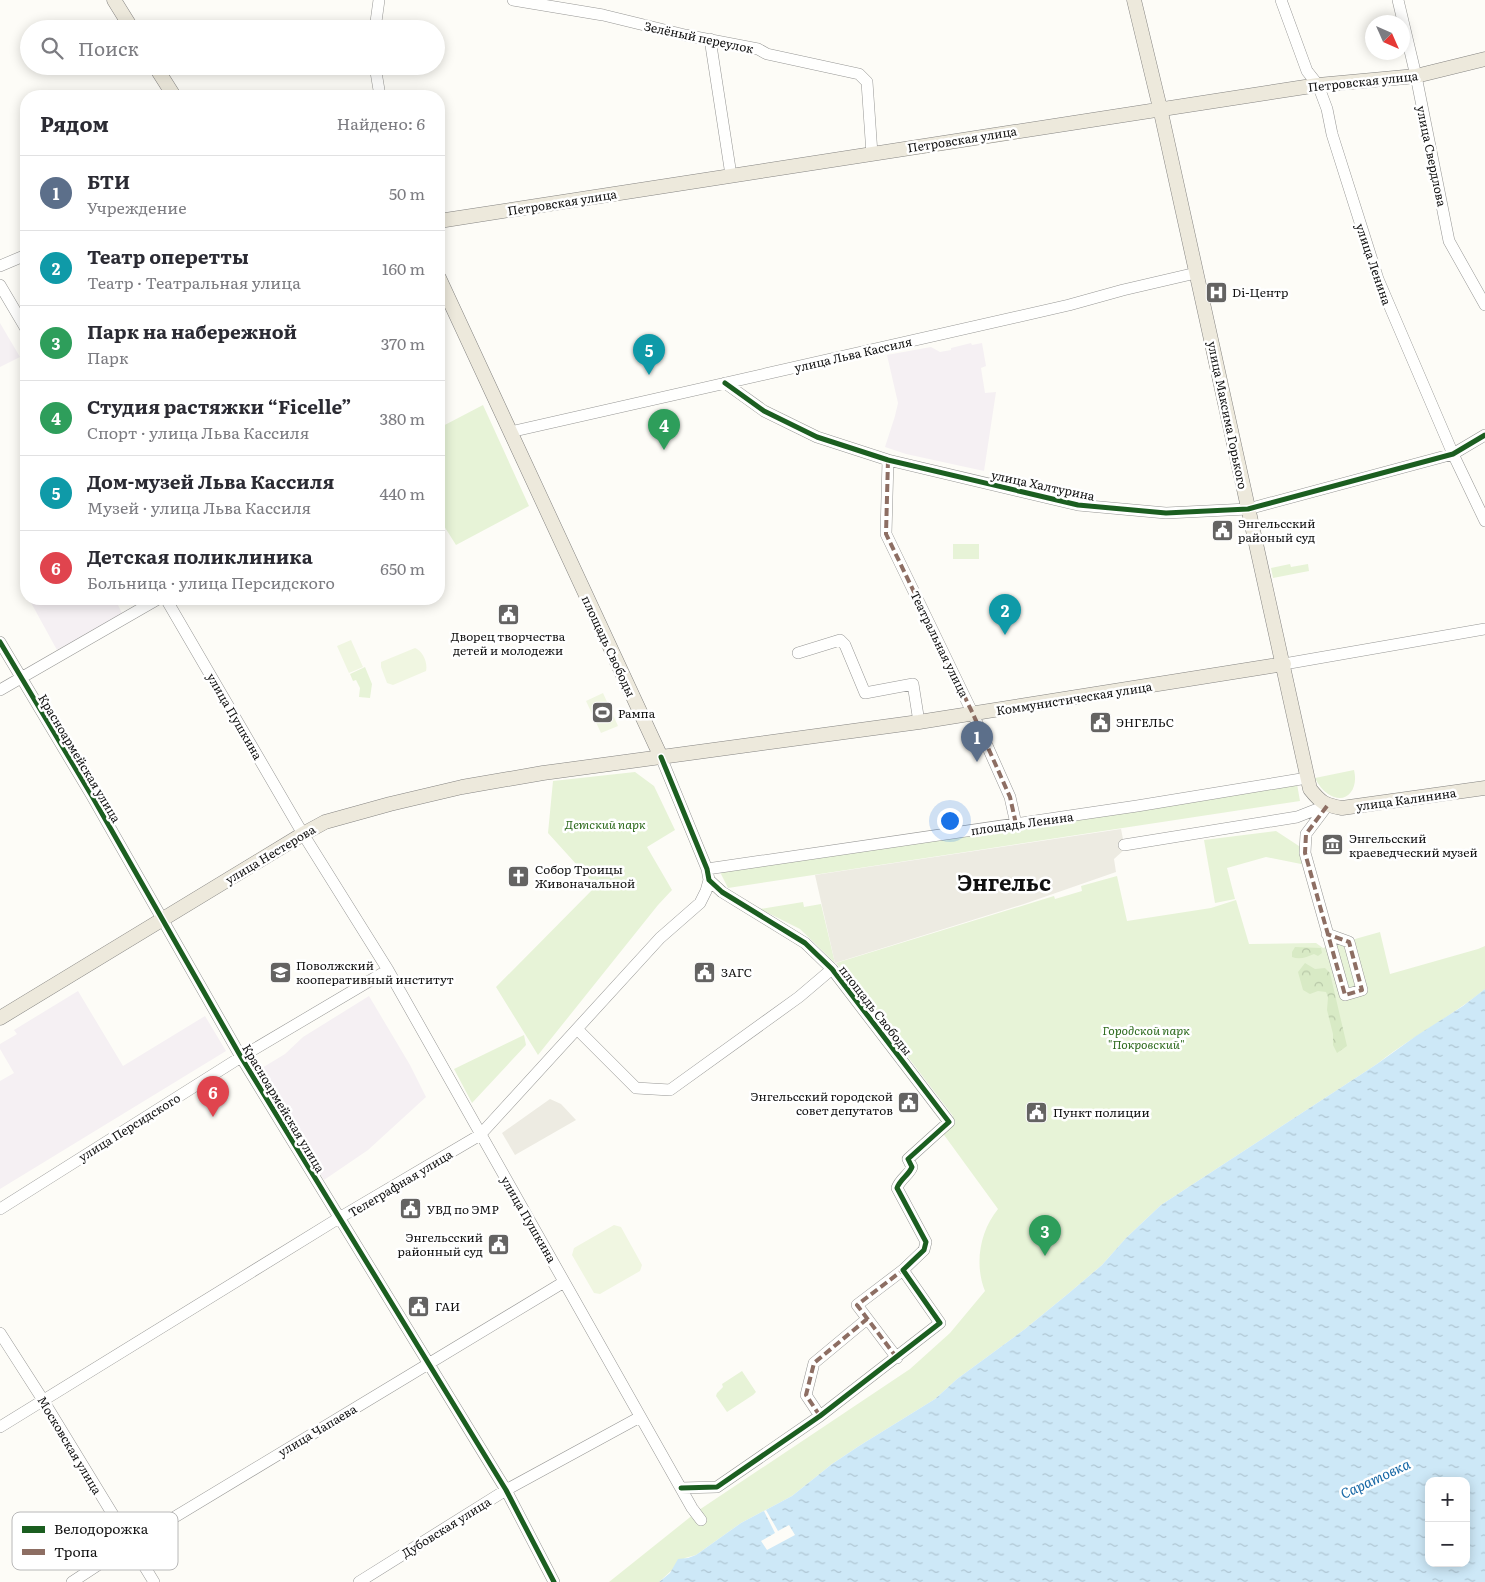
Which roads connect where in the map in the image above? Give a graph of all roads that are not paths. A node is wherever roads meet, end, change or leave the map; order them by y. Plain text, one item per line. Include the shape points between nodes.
1 (114, 0) edge
2 (379, 0) edge
3 (513, 0) edge
4 (1134, 0) edge
5 (1281, 0) edge
6 (1398, 0) edge
7 (126, 20) edge
8 (376, 20) edge
9 (710, 39) junction
10 (1485, 59) edge
11 (161, 75) edge
12 (376, 75) edge
13 (1416, 76) junction
14 (1318, 85) junction
15 (170, 90) edge
16 (379, 90) edge
17 (1160, 108) junction
18 (872, 154) junction
19 (732, 175) junction
20 (445, 220) edge
21 (20, 258) edge
22 (0, 266) edge
23 (1196, 273) junction
24 (0, 285) edge
25 (445, 291) edge
26 (1485, 305) edge
27 (20, 318) edge
28 (725, 383) junction
29 (510, 432) junction
30 (1485, 435) edge
31 (1453, 454) junction
32 (888, 460) junction
33 (1248, 509) junction
34 (1485, 521) edge
35 (148, 605) edge
36 (169, 605) edge
37 (1485, 629) edge
38 (0, 642) edge
39 (798, 653) dead end
40 (1284, 664) junction
41 (21, 678) junction
42 (0, 690) edge
43 (974, 714) junction
44 (919, 722) junction
45 (661, 757) junction
46 (1307, 778) junction
47 (1485, 788) edge
48 (1327, 806) junction
49 (1016, 824) junction
50 (303, 834) junction
51 (1124, 845) dead end
52 (708, 875) junction
53 (162, 919) junction
54 (1328, 934) junction
55 (832, 969) junction
56 (388, 970) junction
57 (0, 1018) edge
58 (578, 1029) junction
59 (241, 1057) junction
60 (480, 1135) junction
61 (0, 1209) edge
62 (339, 1218) junction
63 (903, 1270) junction
64 (564, 1282) junction
65 (867, 1319) junction
66 (0, 1334) edge
67 (897, 1358) junction
68 (427, 1363) junction
69 (43, 1400) junction
70 (640, 1416) junction
71 (820, 1416) junction
72 (0, 1427) edge
73 (681, 1488) junction
74 (506, 1490) junction
75 (111, 1512) edge
76 (178, 1515) edge
77 (702, 1520) dead end
78 (90, 1570) edge
79 (146, 1570) edge
80 (72, 1582) edge
81 (154, 1582) edge
82 (359, 1582) edge
83 (554, 1582) edge

1 - 7 main road
2 - 8 street
3 - 9 street, Зелёный переулок via 603,15
4 - 17 main road, улица Максима Горького
5 - 14 street, улица Ленина via 1306,71
6 - 13 street, улица Свердлова
9 - 18 street, Зелёный переулок via 860,74 867,82
9 - 19 street
10 - 13 main road, Петровская улица
11 - 15 main road
12 - 16 street
13 - 14 main road, Петровская улица
13 - 26 street, улица Свердлова via 1449,241
14 - 17 main road, Петровская улица
14 - 31 street, улица Ленина via 1378,279
17 - 18 main road, Петровская улица
17 - 23 main road, улица Максима Горького
18 - 19 main road, Петровская улица
19 - 20 main road, Петровская улица
21 - 22 street
23 - 28 street, улица Льва Кассиля
23 - 33 main road, улица Максима Горького
24 - 27 street
25 - 29 main road, площадь Свободы
28 - 29 street, улица Льва Кассиля
28 - 32 street, улица Халтурина via 764,411 817,437
29 - 45 main road, площадь Свободы
30 - 31 street, улица Халтурина
31 - 33 street, улица Халтурина
31 - 34 street, улица Ленина
32 - 33 street, улица Халтурина via 1078,506 1166,513
32 - 43 street, Театральная улица via 886,534
33 - 40 main road, улица Максима Горького
35 - 41 street
36 - 50 street, улица Пушкина
37 - 40 street, Коммунистическая улица
38 - 41 street, Красноармейская улица
39 - 44 street via 840,640 865,693 913,684
40 - 43 main road, Коммунистическая улица
40 - 46 main road, улица Максима Горького
41 - 42 street
41 - 53 street, Красноармейская улица
43 - 44 main road, Коммунистическая улица
43 - 49 street, Театральная улица via 1010,797
44 - 45 main road, Коммунистическая улица
45 - 50 main road, улица Нестерова via 462,787 325,822
45 - 52 street, площадь Свободы
46 - 48 main road, улица Максима Горького via 1310,789
46 - 49 street, площадь Ленина
47 - 48 main road, улица Калинина via 1354,807
48 - 51 street via 1298,818
48 - 54 street via 1306,834 1305,853
49 - 52 street, площадь Ленина
50 - 53 main road, улица Нестерова
50 - 56 street, улица Пушкина
52 - 55 street, площадь Свободы via 722,892 805,943
52 - 58 street, Телеграфная улица via 706,892 700,903 660,938
53 - 57 main road, улица Нестерова
53 - 59 street, Красноармейская улица
54 - 54 street via 1349,942 1362,990 1344,995
55 - 58 street, площадь Свободы via 799,997 670,1090 636,1088
55 - 63 street, площадь Свободы via 949,1122 908,1159 912,1167 897,1188 926,1242 924,1250
56 - 59 street, улица Персидского
56 - 60 street, улица Пушкина
58 - 60 street, Телеграфная улица
59 - 61 street, улица Персидского
59 - 62 street, Красноармейская улица
60 - 62 street, Телеграфная улица
60 - 64 street, улица Пушкина
62 - 68 street, Красноармейская улица
62 - 69 street, Телеграфная улица
63 - 65 street via 857,1305
63 - 67 street via 940,1323
64 - 68 street, улица Чапаева
64 - 70 street, улица Пушкина
65 - 67 street
65 - 71 street via 814,1363 806,1395
66 - 69 street, Московская улица
67 - 71 street
68 - 74 street, Красноармейская улица
68 - 76 street, улица Чапаева
69 - 72 street, Телеграфная улица
69 - 75 street, Московская улица
70 - 73 street, улица Пушкина
70 - 74 street, Дубовская улица
71 - 73 street via 717,1487
73 - 77 street, улица Пушкина
74 - 82 street, Дубовская улица
74 - 83 street, Красноармейская улица
78 - 80 street, улица Чапаева
79 - 81 street, Московская улица

